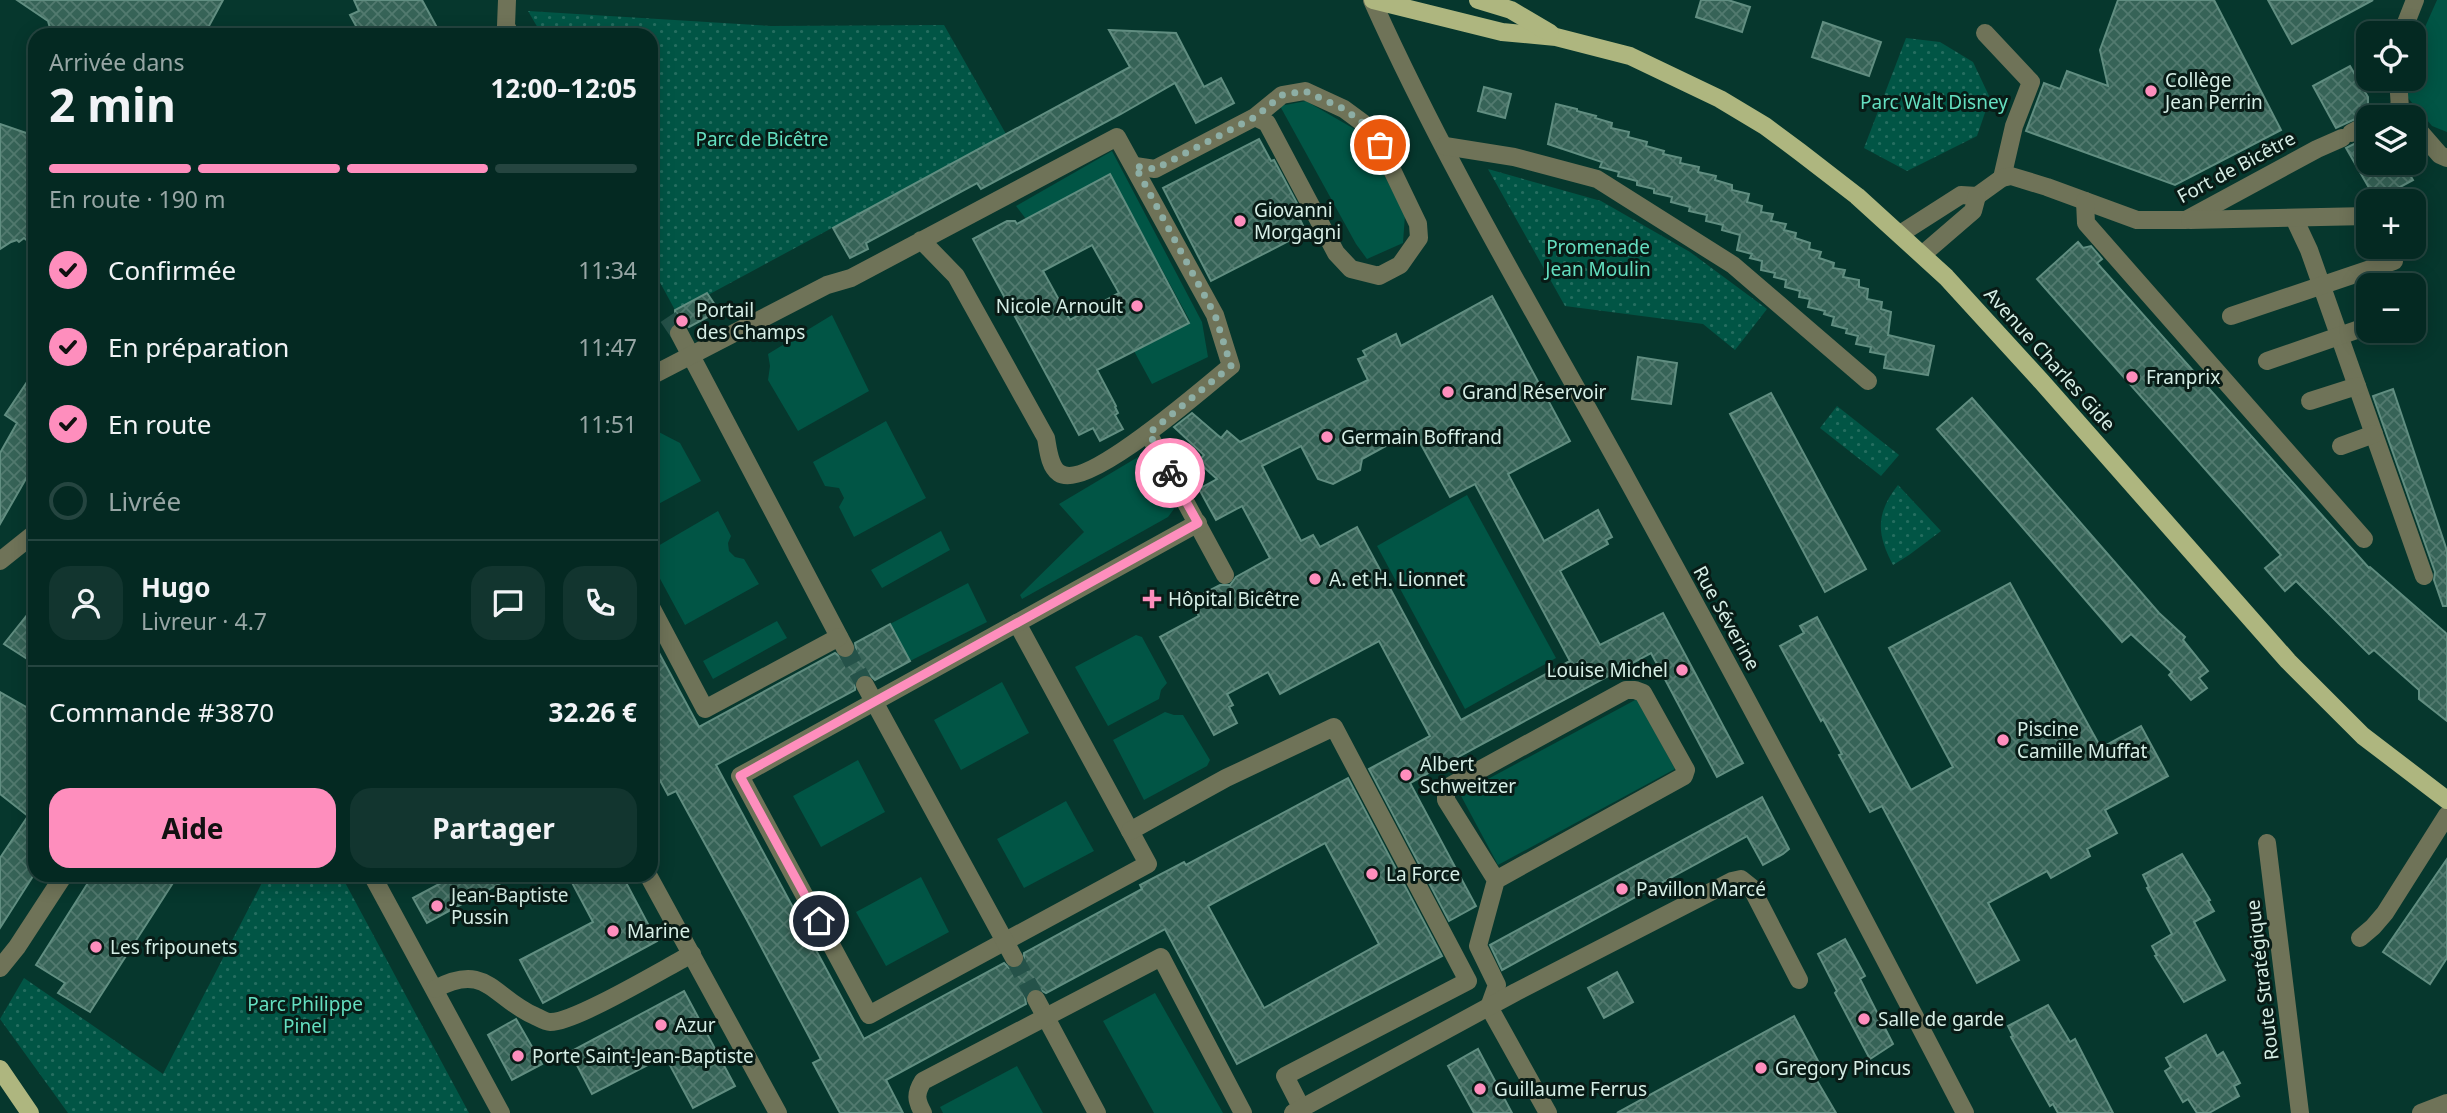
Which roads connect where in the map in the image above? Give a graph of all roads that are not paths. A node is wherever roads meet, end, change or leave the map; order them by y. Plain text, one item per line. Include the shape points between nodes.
1 (507, 0) edge
2 (1372, 0) edge
3 (1478, 0) edge
4 (2415, 0) edge
5 (2407, 21) edge
6 (507, 28) edge
7 (1985, 33) dead end
8 (1556, 37) junction
9 (1255, 117) junction
10 (2354, 132) edge
11 (2426, 139) edge
12 (1445, 146) junction
13 (2447, 158) edge
14 (1135, 166) junction
15 (2002, 178) junction
16 (1977, 196) junction
17 (2085, 201) junction
18 (2356, 216) edge
19 (2294, 218) junction
20 (2186, 220) junction
21 (1900, 234) junction
22 (921, 240) junction
23 (1923, 254) junction
24 (2394, 261) dead end
25 (2321, 285) junction
26 (2231, 316) dead end
27 (2356, 330) edge
28 (678, 333) tunnel mouth
29 (2339, 335) junction
30 (690, 355) junction
31 (2267, 361) dead end
32 (658, 372) edge
33 (1868, 381) dead end
34 (2357, 386) junction
35 (2310, 401) dead end
36 (1149, 433) junction
37 (2374, 434) junction
38 (2341, 446) dead end
39 (1198, 523) junction
40 (28, 539) edge
41 (2364, 539) dead end
42 (0, 561) edge
43 (1225, 575) dead end
44 (2424, 576) dead end
45 (658, 620) edge
46 (1017, 623) junction
47 (865, 685) tunnel mouth
48 (874, 702) junction
49 (2447, 800) edge
50 (2447, 815) edge
51 (1130, 831) junction
52 (2267, 843) dead end
53 (1496, 880) junction
54 (59, 882) edge
55 (376, 882) edge
56 (652, 882) edge
57 (2360, 938) dead end
58 (1004, 941) junction
59 (692, 954) junction
60 (1014, 958) tunnel mouth
61 (0, 968) edge
62 (1799, 979) dead end
63 (435, 989) junction
64 (1036, 999) tunnel mouth
65 (1489, 1007) junction
66 (1046, 1019) junction
67 (0, 1069) edge
68 (2447, 1103) edge
69 (1297, 1111) edge
70 (30, 1113) edge
71 (501, 1113) edge
72 (778, 1113) edge
73 (923, 1113) edge
74 (1097, 1113) edge
75 (1243, 1113) edge
76 (1548, 1113) edge
77 (1965, 1113) edge
78 (2300, 1113) edge
79 (2421, 1113) edge

1 - 6 street
2 - 8 main road, Avenue Charles Gide via 1502,32
2 - 12 street, Rue Séverine
3 - 8 main road, Avenue Charles Gide via 1511,10
4 - 5 street
7 - 15 street via 2031,82
8 - 21 main road, Avenue Charles Gide via 1630,56 1748,115
9 - 9 street via 1282,95 1305,91 1363,123 1380,145 1418,224 1419,238 1400,265 1379,276 1350,269 1336,253 1267,123
9 - 14 street via 1155,169
10 - 20 street, Fort de Bicêtre
11 - 13 street
12 - 33 street via 1514,157 1597,179 1732,264
12 - 77 street, Rue Séverine via 1722,652
14 - 22 street via 1117,137
14 - 36 street via 1215,315 1231,366
15 - 16 street
15 - 17 street, Fort de Bicêtre via 2020,178
16 - 21 street via 1961,195
16 - 23 street via 1973,211
17 - 20 street, Fort de Bicêtre via 2137,220
17 - 41 street via 2086,223
18 - 19 street
19 - 20 street
19 - 25 street
21 - 23 main road, Avenue Charles Gide
22 - 30 street
22 - 36 street via 956,276 1046,438 1058,472 1079,475
23 - 49 main road, Avenue Charles Gide via 2298,671 2363,736
24 - 25 street
25 - 26 street
25 - 29 street
27 - 29 street
28 - 30 street
29 - 31 street
29 - 34 street
30 - 32 street
30 - 45 street via 842,643 705,709
34 - 35 street
34 - 37 street
36 - 39 street
37 - 38 street
37 - 44 street
39 - 43 street
39 - 46 street
40 - 42 street
46 - 48 street
46 - 51 street
47 - 48 street
48 - 58 street
48 - 58 street via 740,776 869,1015
50 - 57 street via 2385,913
51 - 58 street via 1148,863
51 - 69 street via 1226,778 1334,727 1468,981 1285,1076
52 - 78 street, Route Stratégique
53 - 53 street via 1447,800 1452,785 1626,690 1643,693 1686,770 1684,776
53 - 65 street via 1478,946 1497,985
54 - 61 street
55 - 63 street
56 - 59 street
58 - 60 street
59 - 63 street via 575,1017 550,1022 470,977
59 - 72 street
62 - 65 street via 1751,887 1741,879
63 - 71 street
64 - 66 street
65 - 69 street
65 - 76 street
66 - 73 street via 923,1081 917,1090
66 - 74 street
66 - 75 street via 1161,957
67 - 70 main road
68 - 79 street

